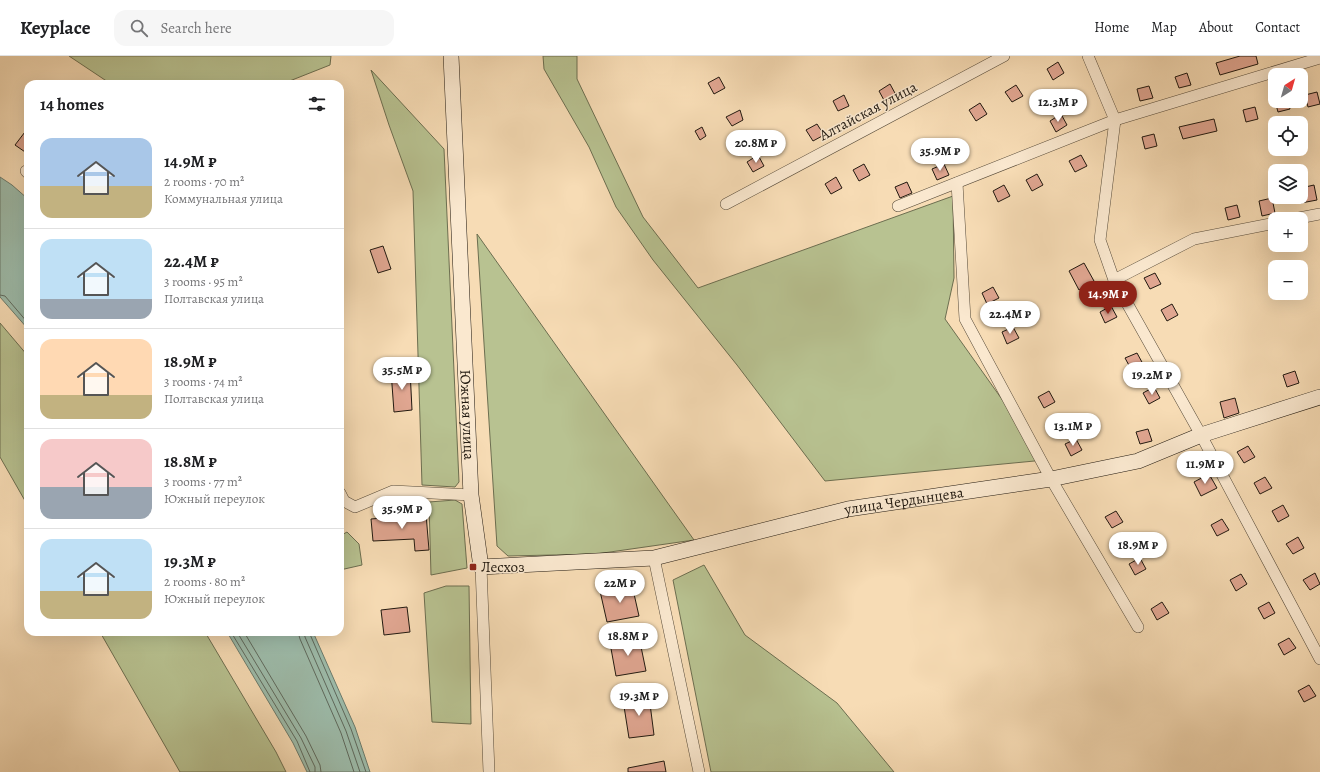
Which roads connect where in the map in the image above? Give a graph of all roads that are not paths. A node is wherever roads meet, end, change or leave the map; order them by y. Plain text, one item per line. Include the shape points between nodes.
1 (451, 56) edge
2 (1004, 56) edge
3 (1088, 56) edge
4 (1320, 58) edge
5 (1115, 120) junction
6 (957, 183) junction
7 (726, 204) dead end
8 (898, 206) dead end
9 (1320, 214) edge
10 (1308, 216) edge
11 (1268, 224) edge
12 (1114, 280) junction
13 (1320, 397) edge
14 (1201, 435) junction
15 (1051, 479) junction
16 (471, 495) junction
17 (344, 501) edge
18 (654, 558) junction
19 (481, 567) junction
20 (1138, 627) dead end
21 (1320, 660) edge
22 (489, 772) edge
23 (699, 772) edge

1 - 16 street, Южная улица
2 - 7 street, Алтайская улица
3 - 5 street
4 - 5 street
5 - 6 street
5 - 12 street via 1100,240
6 - 8 street
6 - 15 street via 965,318
9 - 10 street
11 - 12 street via 1194,239
12 - 14 street
13 - 14 street, улица Чердынцева
14 - 15 street, улица Чердынцева via 1138,462
14 - 21 street
15 - 18 street, улица Чердынцева via 848,509
15 - 20 street
16 - 17 street via 393,492 355,507
16 - 19 street, Южная улица
18 - 19 street, улица Чердынцева
18 - 23 street
19 - 22 street, Южная улица

